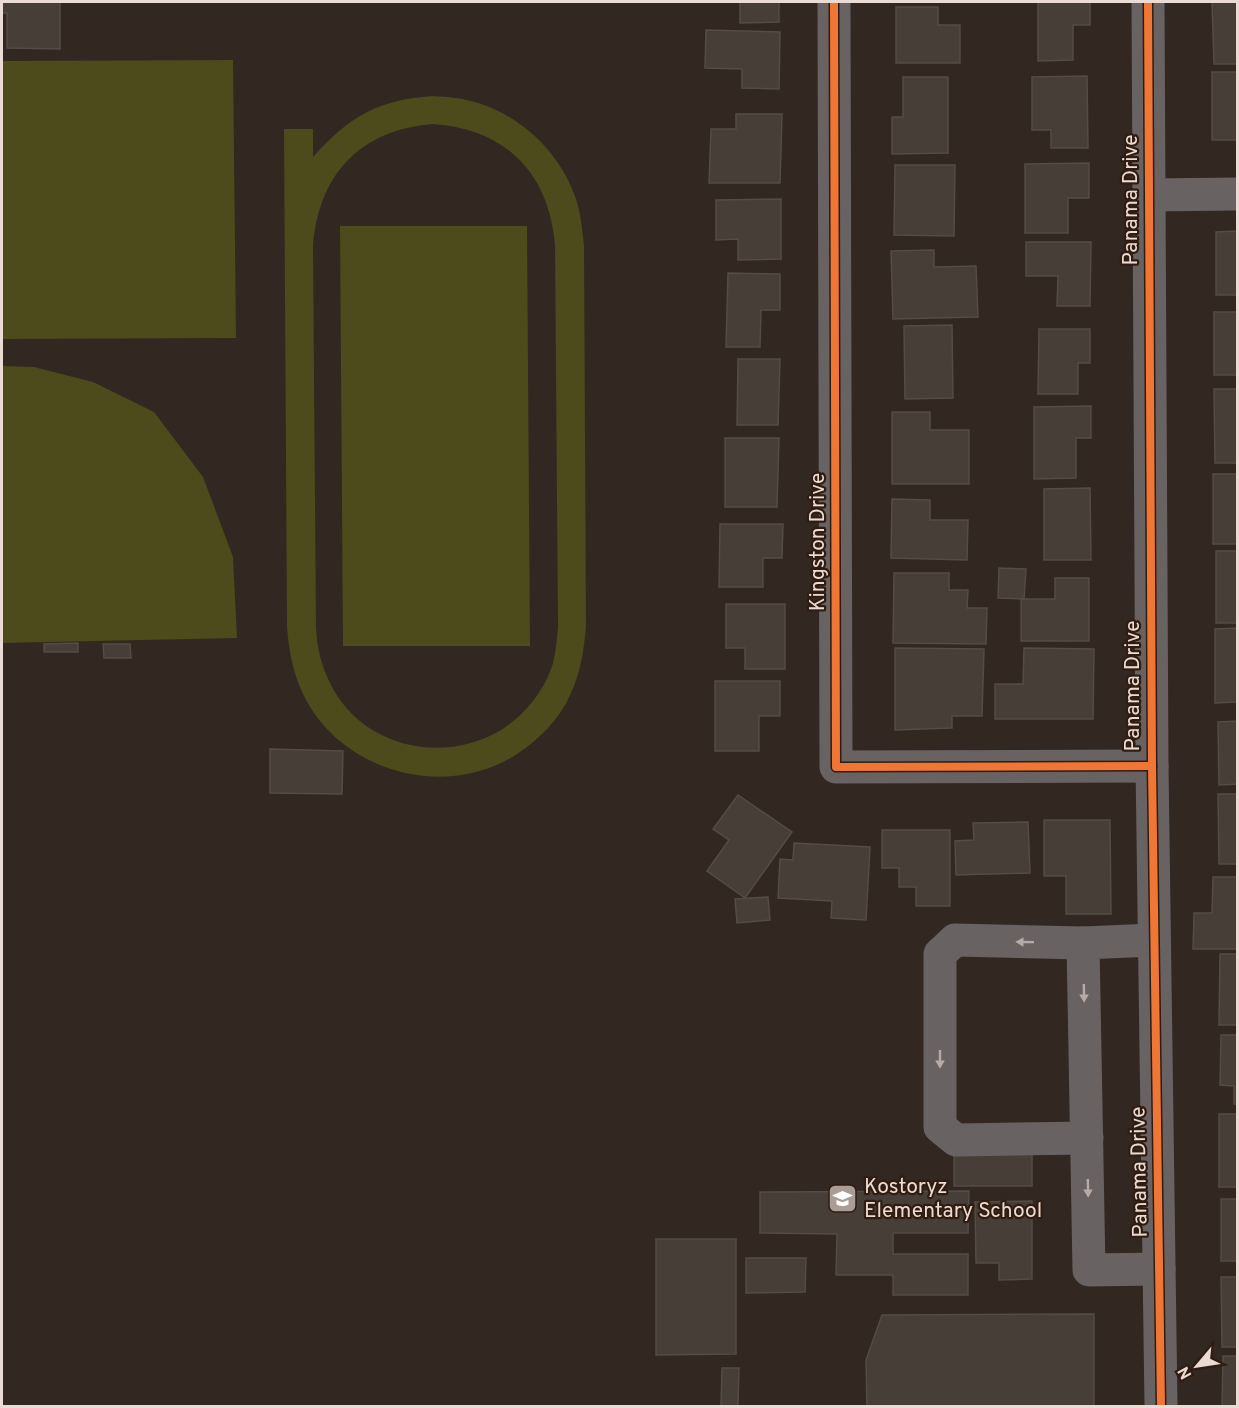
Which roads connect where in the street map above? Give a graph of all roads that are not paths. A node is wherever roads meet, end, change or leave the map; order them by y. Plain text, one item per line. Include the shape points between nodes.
1 (834, 2) edge
2 (1148, 2) edge
3 (1238, 194) edge
4 (1149, 195) junction
5 (1152, 766) junction
6 (1154, 940) junction
7 (1083, 943) junction
8 (1087, 1138) junction
9 (1159, 1269) junction
10 (1161, 1407) edge

1 - 5 street, Kingston Drive via 836,767
2 - 4 street, Panama Drive
3 - 4 street
4 - 5 street, Panama Drive
5 - 6 street, Panama Drive
6 - 7 street
6 - 9 street, Panama Drive
7 -> 8 street
7 -> 8 street via 955,940 940,954 940,1126 956,1140
8 -> 9 street via 1089,1270
9 - 10 street, Panama Drive

